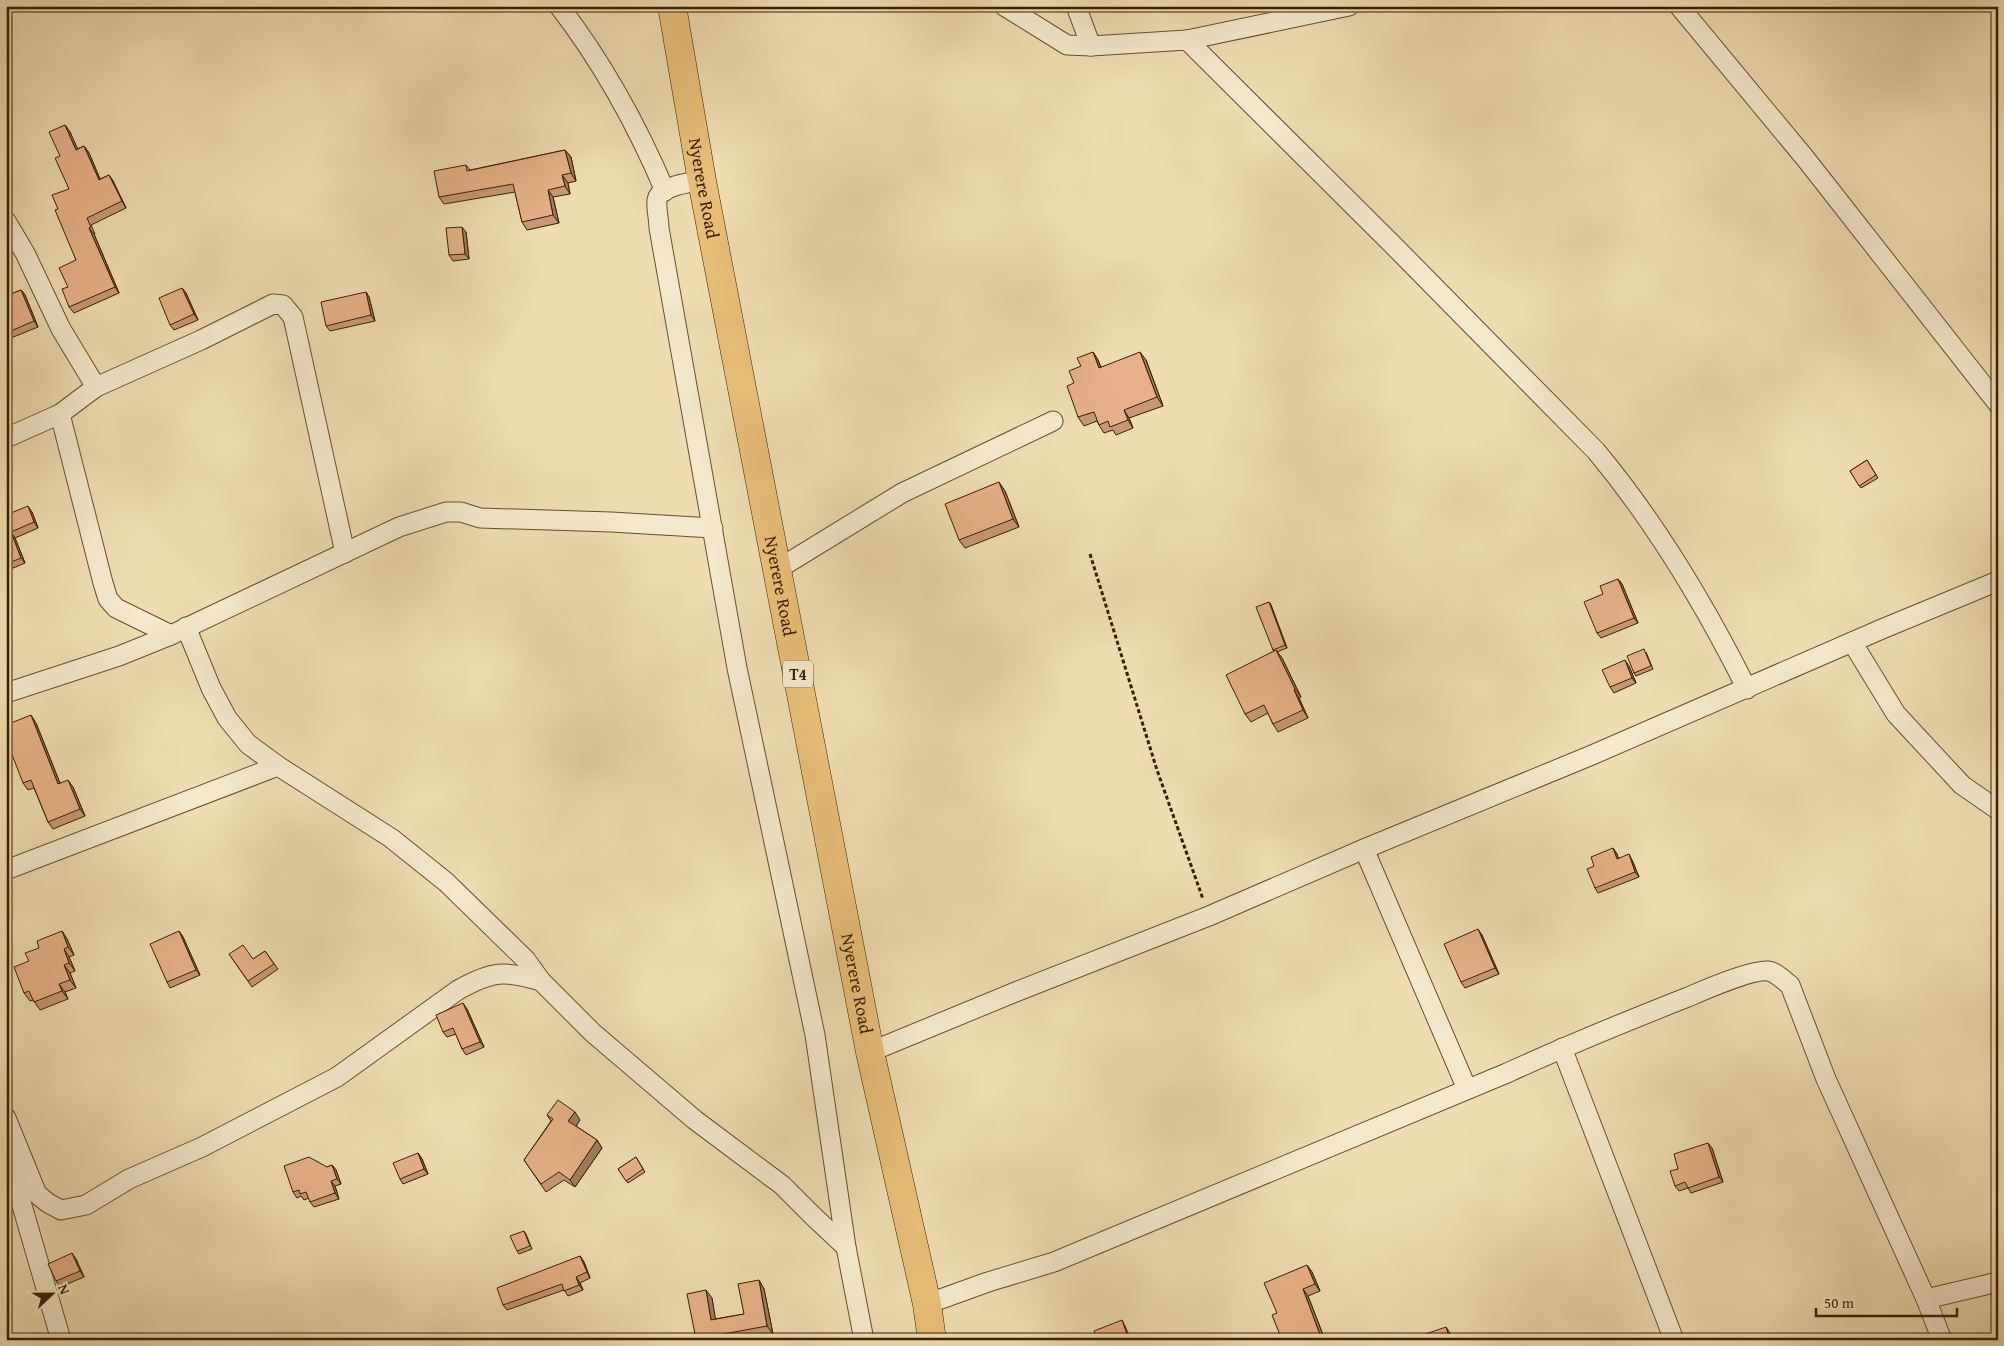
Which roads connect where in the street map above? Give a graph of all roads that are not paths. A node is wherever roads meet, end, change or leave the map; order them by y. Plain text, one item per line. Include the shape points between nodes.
1 (559, 6) edge
2 (672, 6) edge
3 (1004, 6) edge
4 (1076, 6) edge
5 (1349, 6) edge
6 (1679, 6) edge
7 (1187, 40) junction
8 (1091, 46) junction
9 (702, 180) junction
10 (665, 191) junction
11 (6, 221) edge
12 (96, 387) junction
13 (1998, 404) edge
14 (60, 414) junction
15 (1052, 421) dead end
16 (6, 438) edge
17 (713, 528) junction
18 (345, 553) junction
19 (778, 569) junction
20 (1998, 581) edge
21 (179, 631) junction
22 (1852, 642) junction
23 (1747, 689) junction
24 (6, 693) edge
25 (278, 766) junction
26 (1998, 810) edge
27 (1364, 848) junction
28 (6, 870) edge
29 (541, 980) junction
30 (1562, 1048) junction
31 (870, 1052) junction
32 (1467, 1089) junction
33 (6, 1118) edge
34 (15, 1138) junction
35 (846, 1246) junction
36 (1998, 1282) edge
37 (1926, 1300) junction
38 (927, 1304) junction
39 (61, 1340) edge
40 (864, 1340) edge
41 (932, 1340) edge
42 (1674, 1340) edge
43 (1942, 1340) edge

1 - 10 street via 600,63 627,109
2 - 9 highway, Nyerere Road / T4
3 - 8 street via 1067,45
4 - 8 street
5 - 7 street
6 - 13 street via 1805,158
7 - 8 street
7 - 23 street via 1596,451 1623,483 1660,537 1705,610
9 - 10 street
9 - 19 highway, Nyerere Road / T4
10 - 17 street via 657,199 659,228
11 - 12 street via 61,329
12 - 14 street
12 - 18 street via 273,304 283,305 293,317
14 - 16 street
14 - 21 street via 108,599 116,608
15 - 19 street via 902,493
17 - 18 street via 480,518 461,512 446,512 399,527
17 - 35 street via 736,668 816,1035
18 - 21 street
19 - 31 highway, Nyerere Road / T4
20 - 22 street
21 - 24 street via 119,656
21 - 25 street via 227,718 248,744
22 - 23 street
22 - 26 street via 1896,714 1962,785
23 - 27 street
25 - 28 street
25 - 29 street via 391,838 446,882 526,960
27 - 31 street via 1209,916
27 - 32 street
29 - 34 street via 502,973 478,979 337,1077 202,1147 130,1179 86,1205 61,1210 37,1194
29 - 35 street via 593,1033 695,1120 782,1184
30 - 32 street
30 - 37 street via 1722,983 1758,972 1778,975 1790,986 1826,1079
30 - 42 street
31 - 38 highway, Nyerere Road / T4
32 - 38 street via 1054,1262
33 - 34 street
34 - 39 street via 12,1171
35 - 40 street
36 - 37 street
37 - 43 street
38 - 41 highway, Nyerere Road / T4

